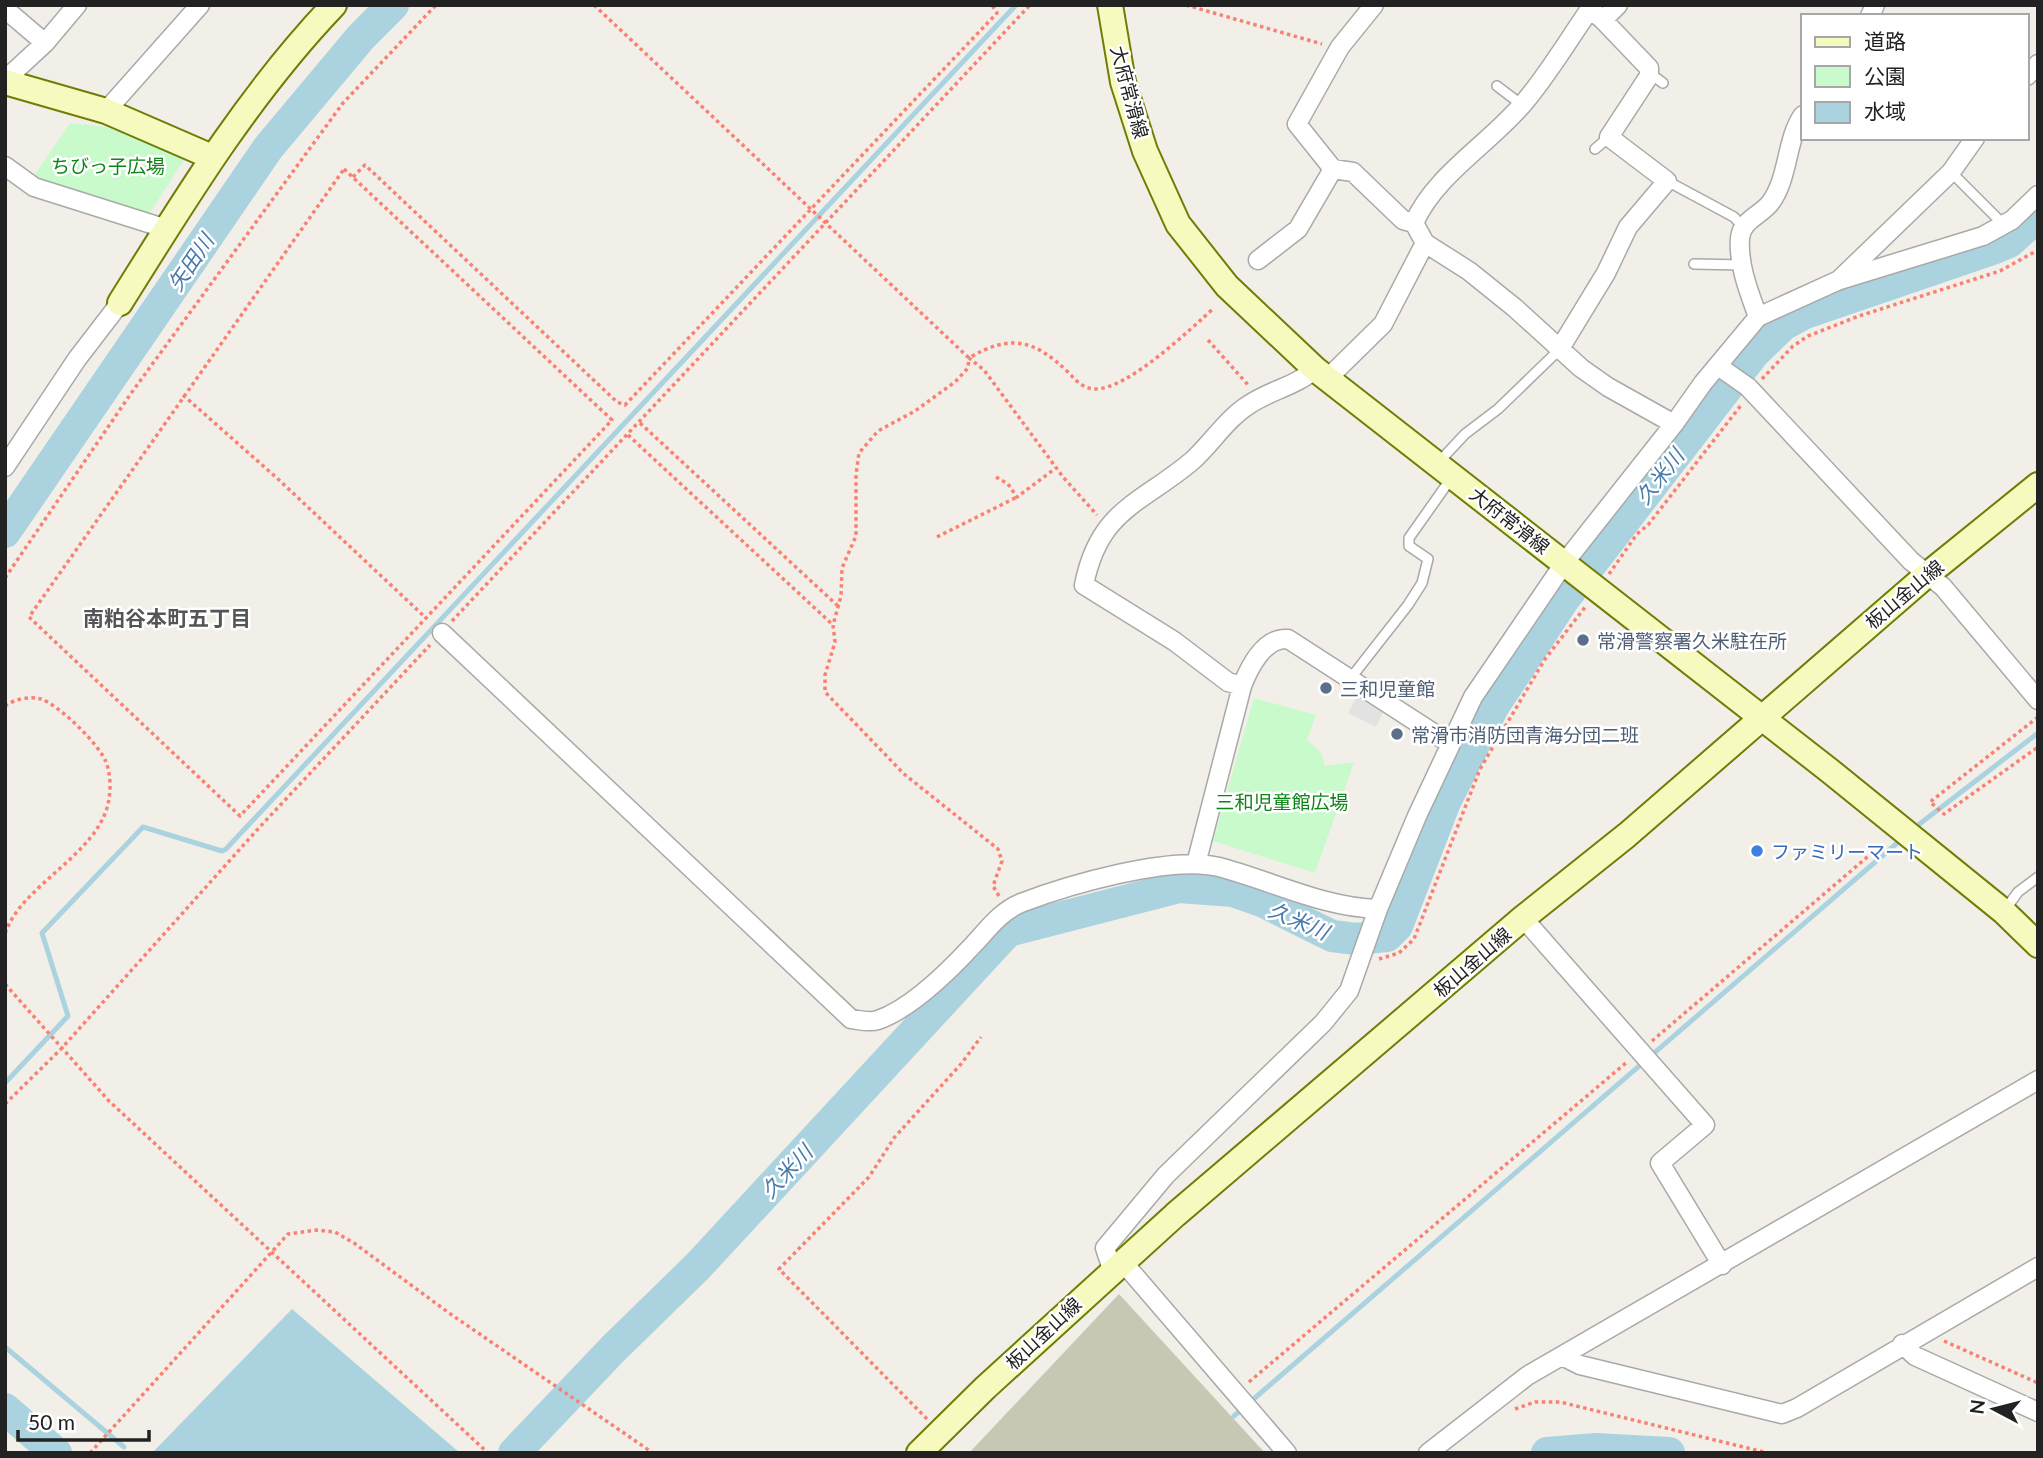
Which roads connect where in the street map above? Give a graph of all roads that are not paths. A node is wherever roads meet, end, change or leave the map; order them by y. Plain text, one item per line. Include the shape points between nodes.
1 (77, 5) edge
2 (200, 5) edge
3 (334, 5) edge
4 (1110, 5) edge
5 (1374, 5) edge
6 (1618, 5) edge
7 (5, 9) edge
8 (1593, 11) edge
9 (45, 43) junction
10 (5, 81) edge
11 (1497, 86) dead end
12 (1522, 105) junction
13 (106, 111) junction
14 (1801, 118) edge
15 (1974, 140) edge
16 (212, 157) junction
17 (5, 166) edge
18 (1333, 169) junction
19 (1951, 172) junction
20 (1667, 181) junction
21 (2038, 195) edge
22 (1414, 223) junction
23 (2004, 225) junction
24 (1743, 227) junction
25 (167, 229) junction
26 (1425, 243) junction
27 (1258, 260) dead end
28 (1694, 264) dead end
29 (1743, 265) junction
30 (1838, 281) junction
31 (120, 303) joint
32 (1758, 317) junction
33 (1559, 350) junction
34 (1721, 369) junction
35 (1322, 373) junction
36 (1674, 424) junction
37 (5, 467) edge
38 (1446, 469) junction
39 (2038, 485) edge
40 (1564, 562) junction
41 (1928, 573) junction
42 (442, 633) road end
43 (1350, 679) junction
44 (1242, 686) junction
45 (2038, 700) edge
46 (1760, 717) junction
47 (1449, 743) junction
48 (1196, 864) junction
49 (2038, 877) edge
50 (1378, 909) junction
51 (2003, 911) junction
52 (1523, 918) junction
53 (2038, 945) edge
54 (2038, 1080) edge
55 (1117, 1265) junction
56 (1721, 1265) junction
57 (2038, 1266) edge
58 (1902, 1344) junction
59 (1562, 1356) junction
60 (2038, 1412) edge
61 (919, 1453) edge
62 (1287, 1453) edge
63 (1428, 1453) edge

1 - 9 street
2 - 13 street
3 - 16 main road
4 - 35 main road, 大府常滑線 via 1123,82 1145,151 1178,224 1227,286
5 - 18 street via 1338,51 1297,124
6 - 8 street
7 - 9 street
8 - 12 street
8 - 20 street via 1656,78 1602,143
9 - 10 street
10 - 13 main road
11 - 12 lane
12 - 22 street via 1448,178
13 - 16 main road
14 - 24 street via 1771,202
15 - 19 street
16 - 25 main road
17 - 25 street via 34,187
18 - 22 street via 1353,172 1403,220
18 - 27 street via 1298,229
19 - 23 lane
19 - 30 street
20 - 24 lane
20 - 33 street via 1628,227
21 - 23 street
22 - 26 street
23 - 30 street via 1938,252
24 - 29 street
25 - 31 main road
26 - 33 street via 1488,286
26 - 35 street via 1383,324
28 - 29 lane
29 - 32 street
30 - 32 street
31 - 37 street via 76,359
32 - 34 street
33 - 36 street via 1608,387
33 - 38 lane via 1505,403 1465,434
34 - 36 street
34 - 41 street via 1750,389 1911,561
35 - 38 main road, 大府常滑線
35 - 44 street via 1249,404 1221,425 1200,462 1123,509 1107,527 1088,563 1084,585 1174,641 1228,682
36 - 40 street
38 - 40 main road, 大府常滑線
38 - 43 lane via 1409,538 1409,546 1428,559 1422,583
39 - 41 main road, 板山金山線
40 - 46 main road, 大府常滑線
40 - 47 street via 1473,697
41 - 45 street
41 - 46 main road, 板山金山線
42 - 48 street via 851,1019 876,1021 923,992 1010,908 1063,887 1168,864
43 - 44 street via 1281,639 1250,666
43 - 47 street
44 - 48 street
46 - 51 main road, 大府常滑線
46 - 52 main road, 板山金山線 via 1627,835
47 - 50 street
48 - 50 street via 1229,870 1321,902
49 - 51 lane
50 - 55 street via 1349,991 1323,1024 1219,1120 1129,1216 1105,1248
51 - 53 main road, 大府常滑線
52 - 55 main road, 板山金山線
52 - 56 street via 1705,1125 1660,1163
54 - 56 street
55 - 61 main road, 板山金山線
55 - 62 street
56 - 59 street
57 - 58 street
58 - 59 street via 1782,1413 1580,1365
58 - 60 street via 1915,1356
59 - 63 street via 1527,1376

